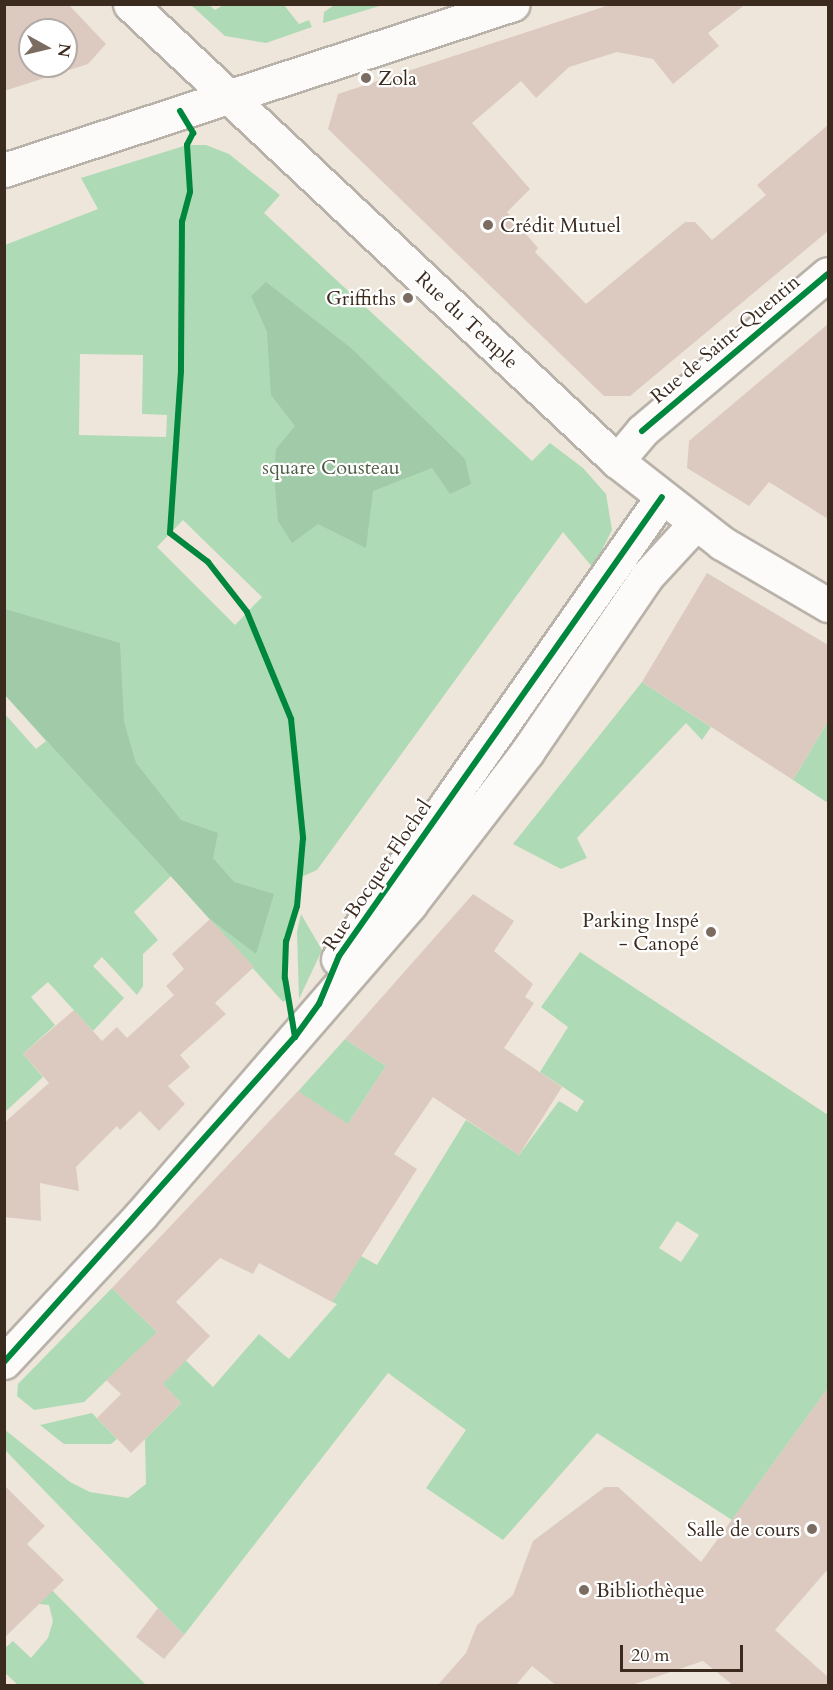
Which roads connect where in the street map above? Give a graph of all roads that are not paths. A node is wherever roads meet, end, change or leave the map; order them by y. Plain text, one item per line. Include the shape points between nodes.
1 (130, 4) edge
2 (513, 4) edge
3 (229, 98) junction
4 (4, 170) edge
5 (828, 274) edge
6 (617, 461) junction
7 (662, 497) junction
8 (695, 524) junction
9 (602, 584) junction
10 (828, 605) edge
11 (591, 655) junction
12 (319, 1004) junction
13 (4, 1362) edge

1 - 3 street, Rue du Temple
2 - 3 street
3 - 4 street via 149,120
3 - 6 street, Rue du Temple
5 - 6 street, Rue de Saint-Quentin via 642,431
6 - 7 street, Rue du Temple
7 - 8 street, Rue du Temple
7 - 9 street, Rue Bocquet Flochel
8 - 10 street, Rue du Temple
8 - 11 street, Rue Bocquet Flochel via 647,576
9 - 11 street
9 - 12 street, Rue Bocquet Flochel via 339,956
11 - 12 street, Rue Bocquet Flochel via 527,752 410,904
12 - 13 street, Rue Bocquet Flochel via 141,1215

